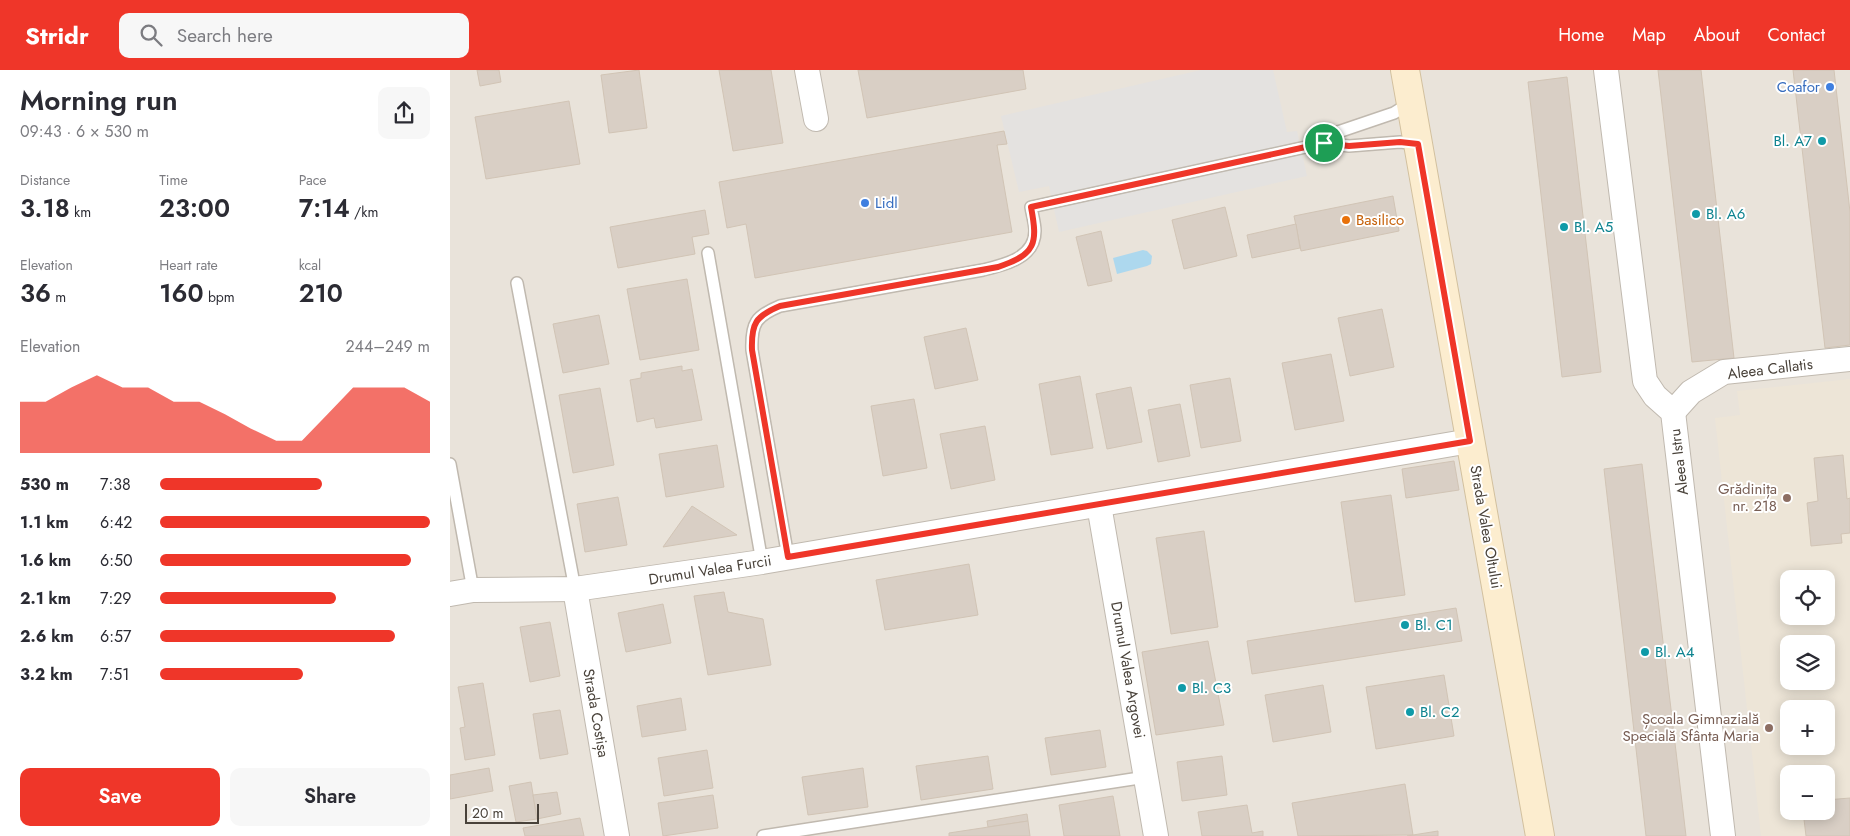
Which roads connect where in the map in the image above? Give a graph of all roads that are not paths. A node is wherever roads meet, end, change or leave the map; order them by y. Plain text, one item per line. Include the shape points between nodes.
1 (807, 70) edge
2 (1405, 70) edge
3 (1606, 70) edge
4 (1410, 103) junction
5 (816, 119) dead end
6 (1324, 143) junction
7 (1418, 144) junction
8 (708, 253) dead end
9 (516, 283) dead end
10 (1850, 359) edge
11 (1673, 412) junction
12 (1470, 441) junction
13 (450, 464) edge
14 (1099, 505) junction
15 (788, 557) junction
16 (762, 562) junction
17 (575, 590) junction
18 (461, 592) edge
19 (1146, 777) junction
20 (616, 836) edge
21 (763, 836) edge
22 (1156, 836) edge
23 (1540, 836) edge
24 (1722, 836) edge

1 - 5 street
2 - 4 main road, Strada Valea Oltului
3 - 11 street, Aleea Istru via 1645,381 1655,396
4 - 6 lane via 1394,113 1338,132
4 - 7 main road, Strada Valea Oltului
6 - 7 lane via 1349,146 1400,142
6 - 15 lane via 1031,207 1035,231 1033,245 1014,261 998,267 780,306 764,313 755,322 752,350
7 - 12 main road, Strada Valea Oltului
8 - 16 lane
9 - 17 lane
10 - 11 street, Aleea Callatis via 1724,372 1690,392
11 - 24 street, Aleea Istru
12 - 14 street, Drumul Valea Furcii
12 - 23 main road, Strada Valea Oltului
13 - 18 lane
14 - 15 street, Drumul Valea Furcii
14 - 19 street, Drumul Valea Argovei
15 - 16 street, Drumul Valea Furcii
16 - 17 street, Drumul Valea Furcii
17 - 18 street, Drumul Valea Furcii
17 - 20 street, Strada Costișa
19 - 21 lane
19 - 22 street, Drumul Valea Argovei

